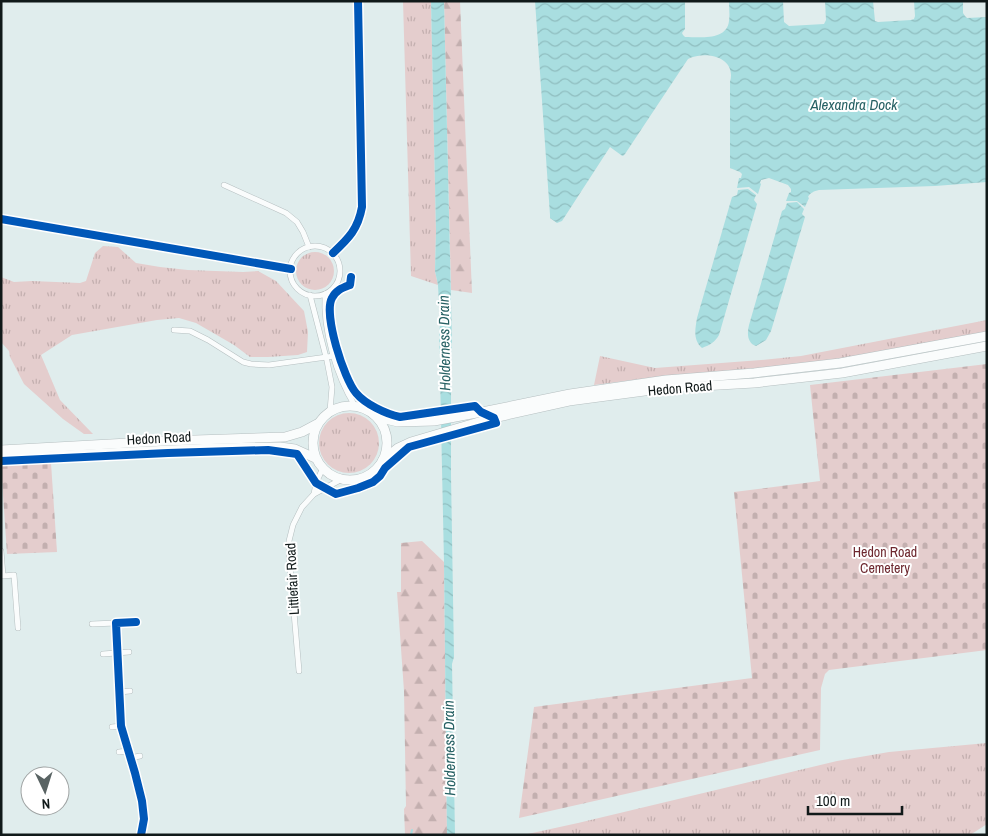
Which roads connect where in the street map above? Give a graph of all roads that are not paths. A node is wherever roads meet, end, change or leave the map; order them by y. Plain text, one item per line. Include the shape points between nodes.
1 (358, 1) edge
2 (224, 185) dead end
3 (1, 219) edge
4 (309, 246) junction
5 (333, 253) junction
6 (290, 269) junction
7 (324, 294) junction
8 (310, 295) junction
9 (174, 330) dead end
10 (987, 336) edge
11 (987, 346) edge
12 (334, 356) junction
13 (326, 358) junction
14 (356, 406) junction
15 (330, 411) junction
16 (377, 417) junction
17 (317, 424) junction
18 (1, 450) edge
19 (1, 458) edge
20 (315, 458) junction
21 (382, 460) junction
22 (323, 468) junction
23 (342, 479) junction
24 (314, 494) junction
25 (1, 551) edge
26 (2, 576) edge
27 (136, 622) dead end
28 (116, 623) junction
29 (92, 624) dead end
30 (18, 628) dead end
31 (129, 652) dead end
32 (117, 653) junction
33 (103, 654) dead end
34 (299, 672) dead end
35 (119, 692) junction
36 (130, 692) dead end
37 (121, 726) junction
38 (112, 727) dead end
39 (128, 751) junction
40 (119, 752) dead end
41 (140, 756) dead end
42 (130, 758) junction
43 (140, 835) edge

1 - 5 street via 362,207 354,231
2 - 4 street via 286,213 303,232
3 - 6 street
4 - 5 street via 326,248
4 - 6 street via 296,255
5 - 7 street via 339,264 340,276 332,290
6 - 8 street via 295,286
7 - 8 street
7 - 12 street
8 - 13 street
9 - 13 street via 190,332 208,340 246,363 269,365
10 - 16 highway, Hedon Road via 840,363 666,380 570,394 434,421 398,422
11 - 21 highway, Hedon Road via 842,373 667,388 569,401 489,419 405,444
12 - 13 street
12 - 14 street via 338,372
13 - 15 street via 332,387
14 - 15 highway
14 - 16 highway
15 - 17 highway
16 - 21 highway via 387,438
17 - 18 highway, Hedon Road via 285,437
17 - 20 highway via 312,445
19 - 20 highway, Hedon Road via 280,447 295,449
20 - 22 highway
21 - 23 highway via 365,476
22 - 23 highway
22 - 24 street, Littlefair Road
23 - 24 street, Littlefair Road
24 - 34 street, Littlefair Road via 302,507 289,541
25 - 26 street
26 - 30 street via 14,575
27 - 28 street
28 - 29 street
28 - 32 street
31 - 32 street
32 - 33 street
32 - 35 street
35 - 36 street
35 - 37 street
37 - 38 street
37 - 39 street
39 - 40 street
39 - 42 street
41 - 42 street
42 - 43 street via 142,801 144,819

